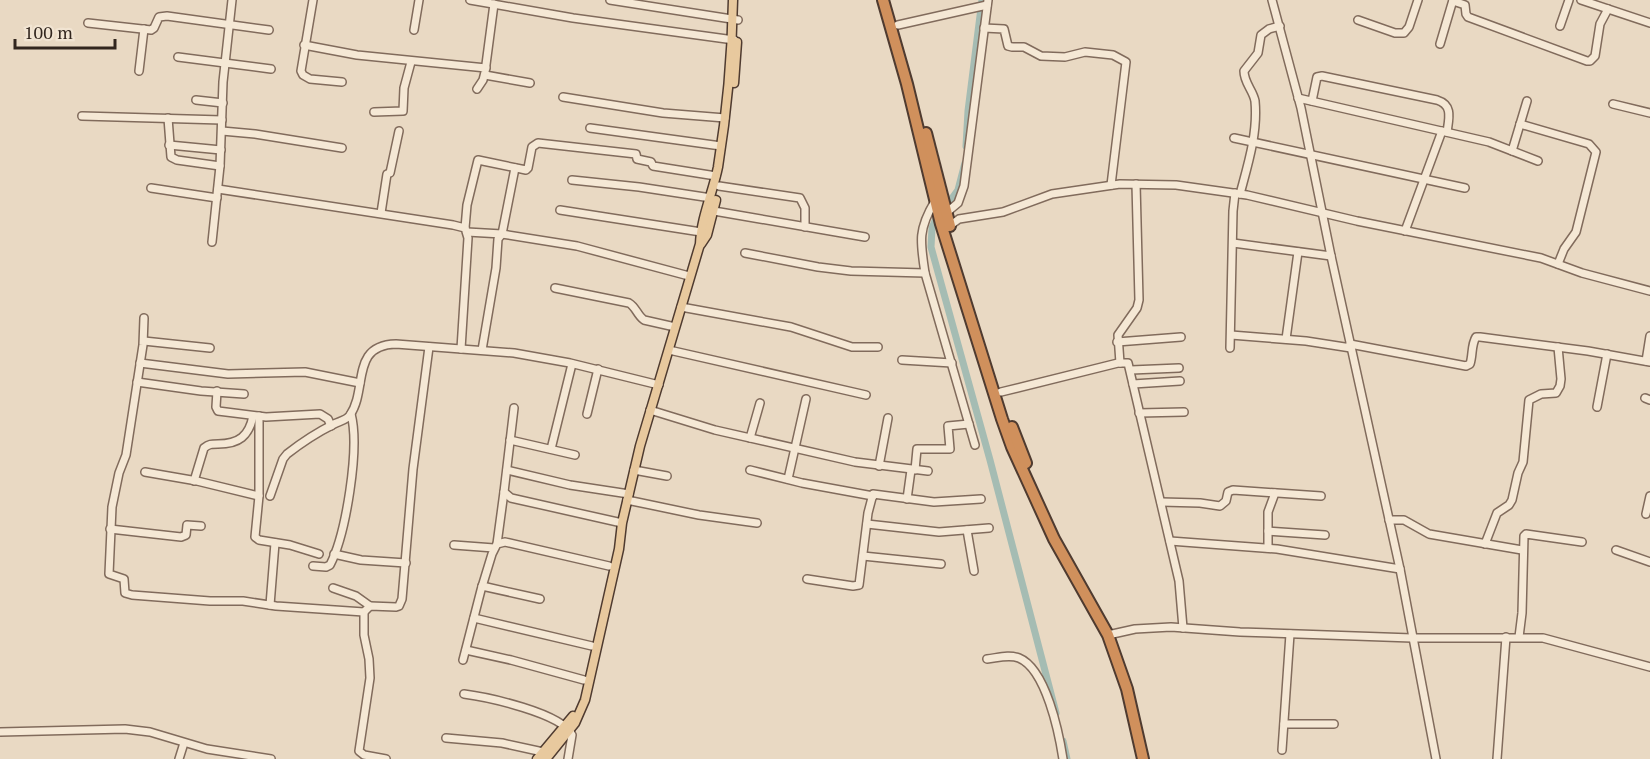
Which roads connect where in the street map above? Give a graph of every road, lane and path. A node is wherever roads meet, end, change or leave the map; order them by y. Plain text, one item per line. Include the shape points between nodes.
1 (232, 0) edge
2 (313, 0) edge
3 (419, 0) edge
4 (470, 0) edge
5 (610, 0) edge
6 (733, 0) edge
7 (738, 0) edge
8 (1272, 0) edge
9 (1418, 0) edge
10 (1453, 0) edge
11 (1569, 0) edge
12 (1581, 0) edge
13 (887, 1) edge
14 (492, 2) edge
15 (986, 4) edge
16 (1608, 9) junction
17 (735, 20) junction
18 (1358, 20) dead end
19 (88, 23) dead end
20 (1650, 23) edge
21 (229, 25) junction
22 (898, 25) junction
23 (1280, 26) junction
24 (1560, 26) dead end
25 (984, 28) junction
26 (144, 29) junction
27 (269, 30) dead end
28 (414, 30) dead end
29 (734, 40) junction
30 (1440, 44) dead end
31 (304, 45) junction
32 (178, 57) dead end
33 (411, 62) junction
34 (225, 63) junction
35 (271, 69) dead end
36 (139, 71) dead end
37 (485, 71) junction
38 (342, 82) dead end
39 (530, 83) dead end
40 (477, 89) dead end
41 (563, 98) dead end
42 (1298, 98) junction
43 (196, 100) dead end
44 (1312, 101) junction
45 (1527, 101) dead end
46 (223, 103) junction
47 (1613, 104) dead end
48 (374, 112) dead end
49 (1650, 112) edge
50 (82, 116) dead end
51 (168, 118) junction
52 (725, 118) junction
53 (222, 120) junction
54 (1520, 124) junction
55 (590, 128) dead end
56 (222, 131) junction
57 (399, 131) dead end
58 (1444, 131) junction
59 (1234, 138) dead end
60 (1253, 142) junction
61 (169, 145) junction
62 (721, 146) junction
63 (342, 148) dead end
64 (221, 150) junction
65 (1512, 151) junction
66 (1311, 156) junction
67 (1538, 161) dead end
68 (220, 166) junction
69 (515, 168) junction
70 (716, 176) junction
71 (1424, 179) junction
72 (572, 180) dead end
73 (1136, 184) junction
74 (1111, 185) junction
75 (719, 186) junction
76 (151, 188) dead end
77 (1465, 188) dead end
78 (218, 189) junction
79 (1238, 194) junction
80 (217, 198) junction
81 (711, 198) junction
82 (935, 201) junction
83 (560, 210) dead end
84 (714, 211) junction
85 (381, 213) junction
86 (946, 213) junction
87 (1322, 214) junction
88 (805, 227) junction
89 (947, 228) junction
90 (466, 230) junction
91 (701, 231) junction
92 (1405, 231) junction
93 (502, 234) junction
94 (865, 237) dead end
95 (212, 242) dead end
96 (1233, 243) junction
97 (700, 244) junction
98 (1298, 252) junction
99 (745, 253) dead end
100 (1331, 256) junction
101 (1558, 264) junction
102 (925, 273) junction
103 (689, 276) junction
104 (555, 288) dead end
105 (1650, 291) edge
106 (681, 307) junction
107 (144, 318) dead end
108 (675, 327) junction
109 (1231, 334) junction
110 (1650, 336) edge
111 (1181, 337) dead end
112 (1286, 339) junction
113 (144, 341) junction
114 (1117, 342) junction
115 (878, 346) dead end
116 (1350, 346) junction
117 (429, 347) junction
118 (1558, 347) junction
119 (210, 348) dead end
120 (1230, 348) dead end
121 (461, 349) junction
122 (482, 350) junction
123 (669, 350) junction
124 (1607, 354) junction
125 (902, 360) dead end
126 (1648, 361) edge
127 (140, 363) junction
128 (952, 363) junction
129 (1120, 363) junction
130 (572, 364) junction
131 (1179, 368) dead end
132 (598, 369) junction
133 (1131, 370) junction
134 (1180, 381) dead end
135 (137, 382) junction
136 (360, 383) junction
137 (1133, 384) junction
138 (659, 385) junction
139 (217, 391) junction
140 (1001, 392) junction
141 (244, 394) dead end
142 (866, 395) dead end
143 (806, 399) dead end
144 (760, 402) dead end
145 (1597, 407) dead end
146 (514, 408) dead end
147 (651, 410) junction
148 (1184, 412) dead end
149 (1139, 413) junction
150 (351, 414) junction
151 (587, 414) dead end
152 (256, 416) junction
153 (888, 418) dead end
154 (969, 424) junction
155 (331, 426) junction
156 (750, 438) junction
157 (510, 440) junction
158 (975, 445) dead end
159 (796, 448) junction
160 (551, 449) junction
161 (575, 455) dead end
162 (879, 466) junction
163 (507, 470) junction
164 (750, 470) dead end
165 (913, 470) junction
166 (634, 471) junction
167 (928, 471) dead end
168 (145, 472) dead end
169 (667, 476) dead end
170 (788, 479) junction
171 (194, 481) junction
172 (504, 492) junction
173 (1275, 494) junction
174 (259, 496) junction
175 (270, 496) dead end
176 (873, 496) junction
177 (1321, 496) dead end
178 (1650, 496) edge
179 (628, 497) junction
180 (907, 499) junction
181 (981, 499) dead end
182 (1161, 502) junction
183 (1646, 514) dead end
184 (1389, 520) junction
185 (758, 523) dead end
186 (622, 524) junction
187 (867, 524) junction
188 (201, 526) dead end
189 (989, 528) dead end
190 (110, 529) junction
191 (967, 530) junction
192 (1268, 531) junction
193 (1325, 535) dead end
194 (619, 539) junction
195 (1170, 541) junction
196 (1582, 542) dead end
197 (276, 543) junction
198 (1485, 544) junction
199 (454, 545) dead end
200 (496, 546) junction
201 (1268, 548) junction
202 (1522, 550) junction
203 (1616, 550) dead end
204 (319, 554) dead end
205 (334, 554) junction
206 (862, 556) junction
207 (1650, 562) edge
208 (406, 563) junction
209 (941, 564) dead end
210 (314, 566) dead end
211 (609, 566) junction
212 (1400, 569) junction
213 (974, 571) dead end
214 (807, 579) dead end
215 (482, 586) junction
216 (333, 588) dead end
217 (540, 599) dead end
218 (270, 605) junction
219 (367, 609) junction
220 (474, 618) junction
221 (1183, 628) junction
222 (1290, 634) junction
223 (1112, 635) junction
224 (1506, 637) junction
225 (1519, 637) junction
226 (1412, 638) junction
227 (592, 646) junction
228 (466, 650) junction
229 (987, 659) dead end
230 (463, 660) dead end
231 (1650, 667) edge
232 (584, 680) junction
233 (464, 694) dead end
234 (1284, 724) junction
235 (1334, 724) dead end
236 (567, 728) junction
237 (0, 732) edge
238 (446, 738) dead end
239 (184, 743) junction
240 (209, 749) junction
241 (1282, 750) dead end
242 (542, 757) edge
243 (179, 759) edge
244 (208, 759) edge
245 (271, 759) edge
246 (381, 759) edge
247 (568, 759) edge
248 (1062, 759) edge
249 (1143, 759) edge
250 (1149, 759) edge
251 (1436, 759) edge
252 (1497, 759) edge

1 - 21 street
2 - 31 street
3 - 28 street
4 - 14 street
5 - 17 street
6 - 17 main road
7 - 17 main road
8 - 23 street
9 - 18 street via 1404,33
10 - 16 street via 1465,5 1468,17 1590,62
10 - 30 street
11 - 24 street
12 - 16 street
13 - 22 highway
13 - 82 highway
14 - 29 street via 573,18
14 - 37 street
15 - 22 street
15 - 25 street
16 - 20 street
17 - 29 main road
19 - 26 street
21 - 26 street via 162,16 154,28
21 - 27 street
21 - 34 street
22 - 86 highway
23 - 42 street
23 - 60 street via 1261,34 1258,53 1244,71 1255,101
25 - 74 street via 1004,29 1008,46 1024,47 1041,56 1065,57 1085,52 1124,60 1127,65
25 - 86 street via 964,186 958,204
26 - 36 street
29 - 52 main road
29 - 75 main road via 730,119
31 - 33 street
31 - 38 street via 303,75
32 - 34 street
33 - 37 street
33 - 48 street via 403,111
34 - 35 street
34 - 46 street
37 - 39 street
37 - 40 street
41 - 52 street
42 - 44 street
42 - 66 street
43 - 46 street
44 - 58 street
44 - 58 street via 1315,80 1322,76 1437,100 1448,108
45 - 54 street
46 - 53 street
47 - 49 street
50 - 51 street
51 - 53 street
51 - 61 street
52 - 62 main road
53 - 56 street
54 - 65 street
54 - 101 street via 1589,144 1596,152 1576,232
55 - 62 street
56 - 63 street
56 - 64 street
57 - 85 street
58 - 65 street
58 - 71 street
59 - 60 street
60 - 66 street
60 - 79 street
61 - 64 street
61 - 68 street via 173,159
62 - 70 main road
64 - 68 street
65 - 67 street
66 - 71 street
66 - 87 street
68 - 78 street
69 - 70 street via 528,168 532,147 543,142 636,154 637,159 653,166
69 - 90 street via 478,160
69 - 93 street
70 - 81 main road
71 - 77 street
71 - 92 street
72 - 81 street
73 - 74 street
73 - 79 street
73 - 114 street via 1139,300
74 - 89 street via 1052,194 1003,212 959,219
75 - 84 main road
75 - 88 street via 800,198 805,208
76 - 80 street
78 - 80 street
78 - 85 street
79 - 87 street
79 - 96 street via 1233,211
80 - 95 street
81 - 91 main road
82 - 89 highway
82 - 102 street via 921,232
83 - 91 street
84 - 88 street
84 - 97 main road
85 - 90 street
86 - 89 highway
87 - 92 street
87 - 100 street
88 - 94 street
89 - 140 highway
89 - 223 highway via 1012,447 1054,539
90 - 93 street
90 - 121 street
91 - 97 main road
92 - 101 street
93 - 103 street via 577,246
93 - 122 street via 498,239
96 - 98 street
96 - 109 street
97 - 103 main road
98 - 100 street
98 - 112 street
99 - 102 street via 851,271
100 - 116 street
101 - 105 street
102 - 128 street
103 - 106 main road
104 - 108 street via 628,303 644,320
106 - 108 main road
106 - 115 street via 791,327 852,347
107 - 113 street
108 - 123 main road
109 - 112 street
109 - 120 street
110 - 126 street
111 - 114 street
112 - 116 street
113 - 119 street
113 - 127 street
114 - 129 street
116 - 118 street via 1466,366 1472,361 1476,337
116 - 184 street
117 - 121 street
117 - 136 street via 378,346 366,362
117 - 208 street
118 - 124 street
118 - 198 street via 1560,386 1556,393 1529,400 1523,462 1512,500 1497,513
121 - 122 street
122 - 130 street
123 - 138 main road
123 - 142 street
124 - 126 street
124 - 145 street
125 - 128 street
127 - 135 street
127 - 136 street via 228,374 305,372
128 - 154 street
129 - 133 street via 1128,363
129 - 140 street
130 - 132 street
130 - 160 street
131 - 133 street
132 - 138 street
132 - 151 street
133 - 137 street
134 - 137 street
135 - 139 street
135 - 190 street
136 - 150 street
137 - 149 street
138 - 147 main road
139 - 141 street
139 - 152 street via 218,411
140 - 223 highway via 1028,467
143 - 159 street
144 - 156 street
146 - 157 street
147 - 156 street
147 - 166 main road
148 - 149 street
149 - 182 street
150 - 155 street
150 - 205 street via 354,442 346,511
152 - 155 street via 320,414 328,418
152 - 171 street via 245,436 204,448
152 - 174 street
153 - 162 street
154 - 158 street
154 - 165 street via 948,426 950,449 917,449
155 - 175 street via 287,453
156 - 159 street
157 - 160 street
157 - 163 street
159 - 162 street
159 - 170 street
160 - 161 street
162 - 165 street
163 - 172 street
163 - 179 street
164 - 170 street
165 - 167 street
165 - 180 street
166 - 169 street
166 - 179 main road
168 - 171 street
170 - 176 street
171 - 174 street
172 - 186 street via 511,498
172 - 200 street
173 - 177 street
173 - 182 street via 1229,491 1220,506
173 - 192 street via 1268,512
174 - 197 street via 255,537
176 - 180 street
176 - 187 street
178 - 183 street
179 - 185 street via 699,515
179 - 186 main road
180 - 181 street
182 - 195 street
184 - 198 street via 1404,520 1429,534
184 - 212 street
186 - 194 main road
187 - 191 street via 939,532
187 - 206 street
188 - 190 street via 187,525 186,535 181,537
189 - 191 street
190 - 218 street via 109,572 124,579 126,594
191 - 213 street
192 - 193 street
192 - 201 street
194 - 211 main road
194 - 236 main road via 585,700 580,714
195 - 201 street
195 - 221 street
196 - 202 street via 1526,534
197 - 204 street
197 - 218 street
198 - 202 street
199 - 200 street
200 - 211 street via 505,542
200 - 215 street
201 - 212 street
202 - 225 street
203 - 207 street
205 - 208 street
205 - 210 street via 328,567
206 - 209 street
206 - 214 street via 857,586
208 - 219 street via 399,606
211 - 227 main road
212 - 226 street
215 - 217 street
215 - 220 street
216 - 219 street via 356,596
218 - 219 street
219 - 246 street via 364,635 370,678 359,751
220 - 227 street
220 - 228 street
221 - 222 street
221 - 223 street via 1135,629
222 - 226 street
222 - 234 street
223 - 249 highway
223 - 250 highway via 1133,689
224 - 225 street
224 - 226 street
224 - 252 street
225 - 231 street via 1543,638
226 - 251 street
227 - 232 main road
228 - 230 street
228 - 232 street
229 - 248 street via 1017,657 1032,669 1053,712
232 - 236 main road
233 - 236 street via 509,702
234 - 235 street
234 - 241 street
236 - 242 main road
236 - 247 street via 572,741
237 - 239 street via 124,729
238 - 242 street via 502,743
239 - 240 street
239 - 243 street
240 - 244 street
240 - 245 street

